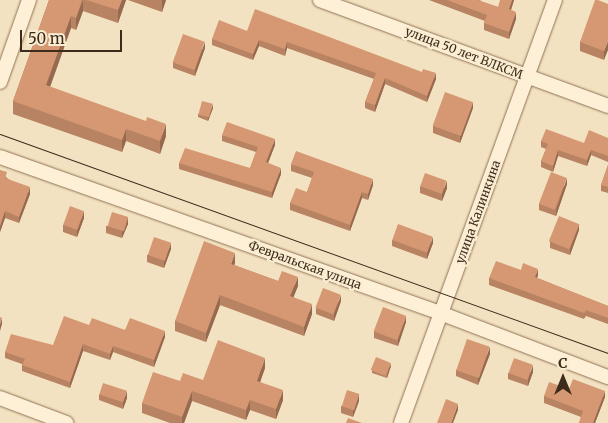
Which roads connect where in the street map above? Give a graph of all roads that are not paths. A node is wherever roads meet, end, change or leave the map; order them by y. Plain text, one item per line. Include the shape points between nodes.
1 (29, 0) edge
2 (320, 0) edge
3 (555, 0) edge
4 (528, 77) junction
5 (0, 82) edge
6 (608, 106) edge
7 (0, 157) edge
8 (440, 313) junction
9 (608, 377) edge
10 (0, 398) edge
11 (66, 423) edge
12 (401, 423) edge

1 - 5 street
2 - 4 street, улица 50 лет ВЛКСМ
3 - 4 street, улица Калинкина
4 - 6 street, улица 50 лет ВЛКСМ
4 - 8 street, улица Калинкина
7 - 8 street, Февральская улица
8 - 9 street, Февральская улица
8 - 12 street, улица Калинкина
10 - 11 street

